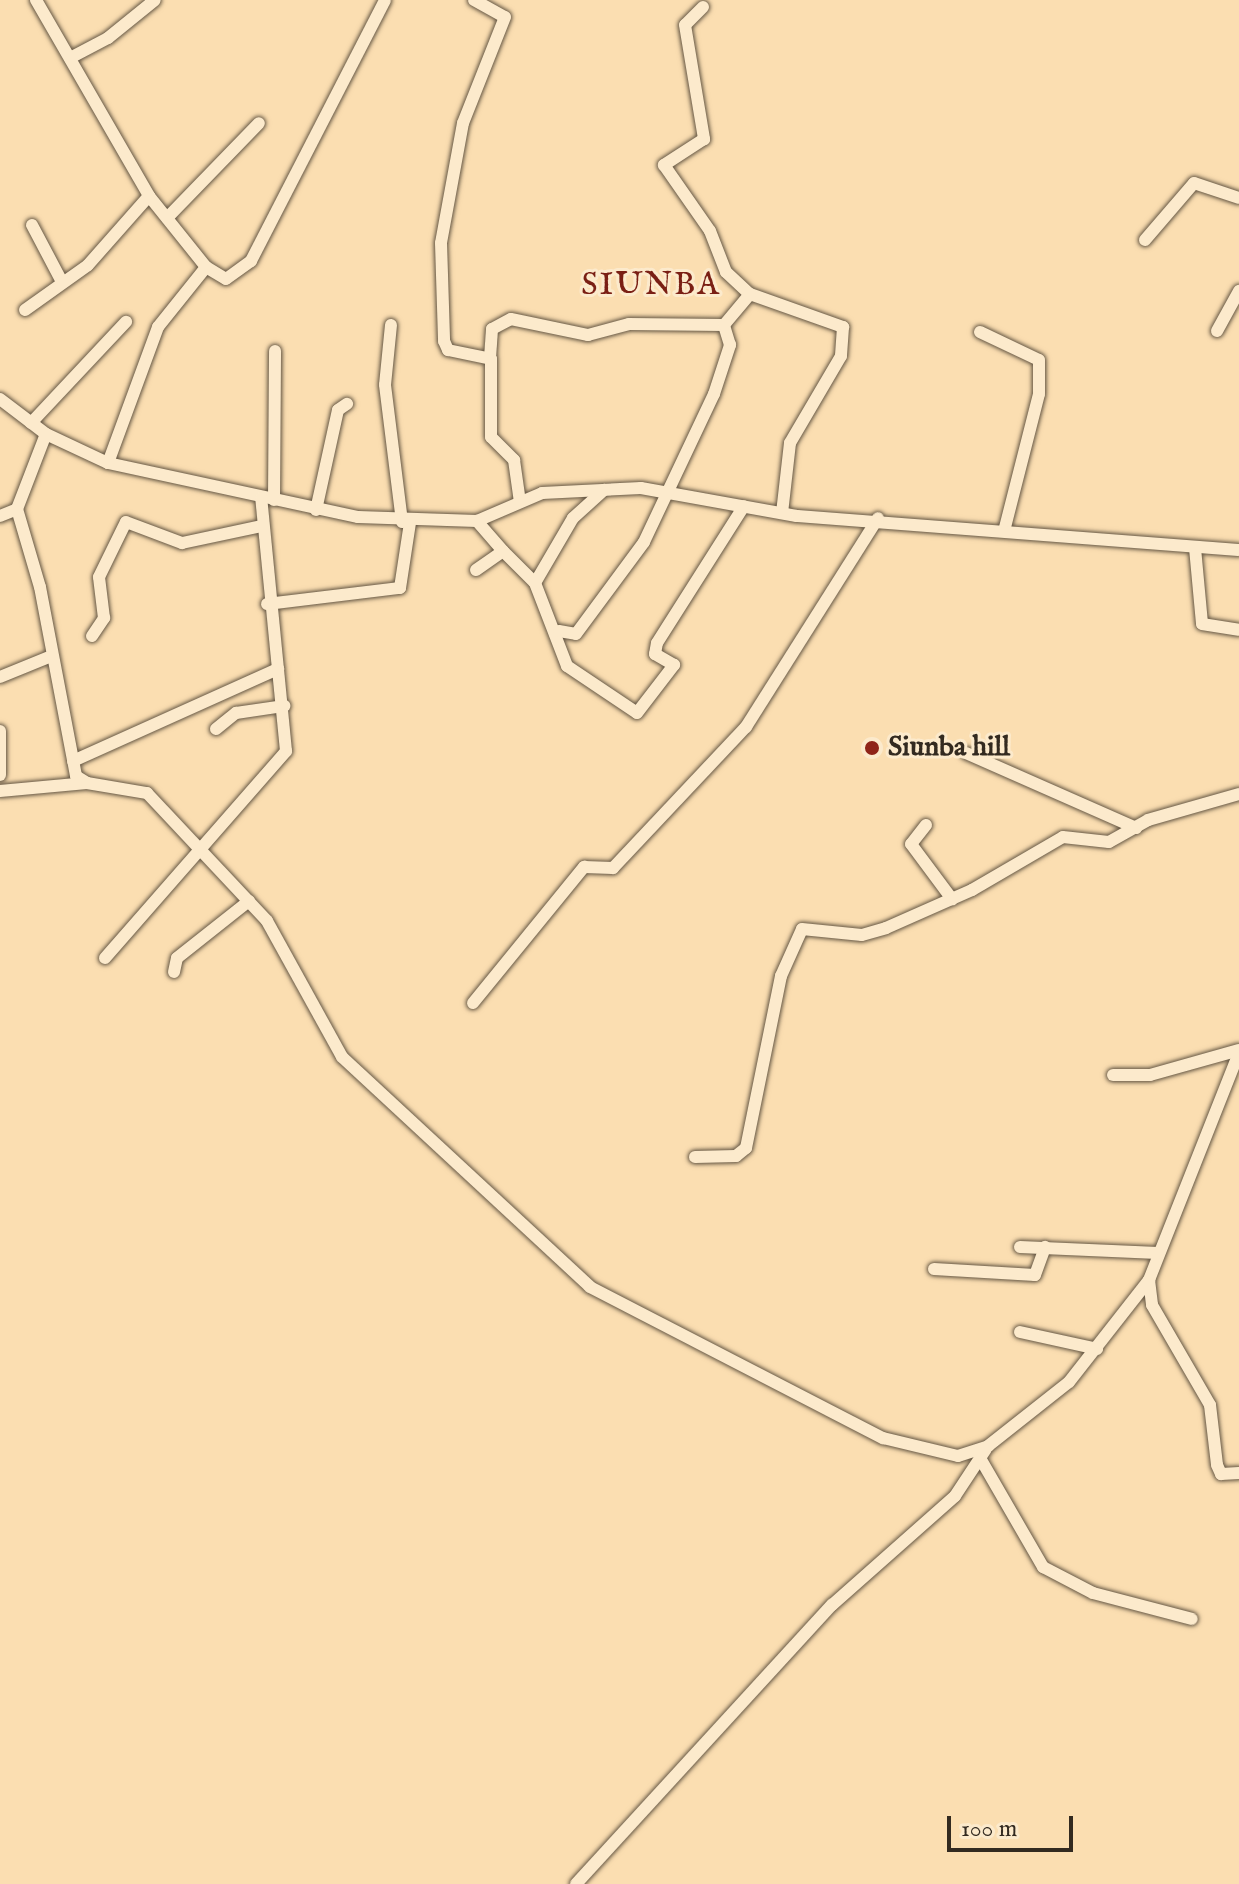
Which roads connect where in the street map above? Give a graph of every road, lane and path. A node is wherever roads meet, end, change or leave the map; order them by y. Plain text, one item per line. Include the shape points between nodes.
1 (36, 0) edge
2 (155, 0) edge
3 (385, 0) edge
4 (474, 0) edge
5 (703, 7) dead end
6 (70, 58) junction
7 (259, 123) dead end
8 (149, 196) junction
9 (1239, 198) edge
10 (167, 218) junction
11 (32, 225) dead end
12 (1145, 240) dead end
13 (206, 267) junction
14 (62, 282) junction
15 (1239, 291) edge
16 (750, 294) junction
17 (25, 310) dead end
18 (126, 322) dead end
19 (391, 325) dead end
20 (724, 325) junction
21 (1217, 331) dead end
22 (980, 332) dead end
23 (275, 351) dead end
24 (490, 358) junction
25 (0, 399) edge
26 (347, 404) dead end
27 (31, 423) junction
28 (46, 434) junction
29 (108, 463) junction
30 (604, 490) junction
31 (666, 492) junction
32 (267, 499) junction
33 (520, 502) junction
34 (744, 506) junction
35 (17, 509) junction
36 (316, 510) junction
37 (782, 513) junction
38 (0, 516) edge
39 (878, 518) junction
40 (477, 521) junction
41 (406, 522) junction
42 (262, 526) junction
43 (1004, 531) junction
44 (1195, 548) junction
45 (1239, 550) edge
46 (503, 551) junction
47 (476, 570) dead end
48 (535, 583) junction
49 (267, 604) junction
50 (1239, 630) edge
51 (559, 631) junction
52 (92, 636) dead end
53 (49, 657) junction
54 (278, 669) junction
55 (0, 677) edge
56 (284, 706) junction
57 (216, 729) dead end
58 (0, 731) edge
59 (966, 753) dead end
60 (73, 761) junction
61 (0, 775) edge
62 (87, 783) junction
63 (0, 791) edge
64 (1239, 794) edge
65 (926, 825) dead end
66 (1136, 828) junction
67 (200, 851) junction
68 (952, 899) junction
69 (249, 901) junction
70 (105, 958) dead end
71 (174, 972) dead end
72 (473, 1003) dead end
73 (1239, 1051) edge
74 (1113, 1075) dead end
75 (695, 1157) dead end
76 (1020, 1247) dead end
77 (1045, 1247) junction
78 (1158, 1253) junction
79 (934, 1269) dead end
80 (1149, 1280) junction
81 (1020, 1332) dead end
82 (1097, 1349) junction
83 (984, 1452) junction
84 (1239, 1473) edge
85 (1192, 1619) dead end
86 (576, 1884) edge

1 - 6 street
2 - 6 street via 108,38
3 - 13 street via 251,261 226,279
4 - 24 street via 505,17 463,123 441,243 444,341 456,353
5 - 16 street via 685,25 704,139 664,165 710,231 726,272
6 - 8 street
7 - 10 street
8 - 10 street
8 - 14 street
9 - 12 street via 1194,183
10 - 13 street
11 - 14 street
13 - 29 street via 158,327
14 - 17 street
15 - 21 street
16 - 20 street
16 - 37 street via 843,327 841,356 790,443
18 - 27 street
19 - 41 street via 385,385
20 - 24 street via 629,324 588,335 511,319 492,329
20 - 31 street via 730,345 714,394
22 - 43 street via 1039,360 1039,394
23 - 32 street
24 - 33 street via 491,437 514,460
25 - 27 street
26 - 36 street via 338,410
27 - 28 street
28 - 29 street
28 - 35 street
29 - 32 street
30 - 31 street
30 - 33 street via 542,493
30 - 48 street via 573,518
31 - 34 street
31 - 51 street via 644,542 594,612 576,634
32 - 36 street
32 - 42 street
33 - 40 street
34 - 37 street
34 - 51 street via 657,643 655,654 674,665 637,713 574,674
35 - 38 street
35 - 53 street via 40,587
36 - 41 street
37 - 39 street
39 - 43 street
39 - 72 street via 746,727 613,868 584,867
40 - 41 street
40 - 46 street
41 - 49 street via 400,588
42 - 49 street
42 - 52 street via 182,543 126,522 99,577 104,618
43 - 44 street
44 - 45 street
44 - 50 street via 1202,624
46 - 47 street
46 - 48 street
48 - 51 street
49 - 54 street
53 - 55 street
53 - 60 street
54 - 56 street
54 - 60 street
56 - 57 street via 236,713
56 - 67 street via 284,754
58 - 61 street
59 - 66 street
60 - 62 street
62 - 63 street
62 - 67 street via 147,793
64 - 66 street
65 - 68 street via 911,844
66 - 68 street via 1109,842 1063,837
67 - 69 street
67 - 70 street
68 - 75 street via 862,935 802,929 781,976 746,1148 736,1156
69 - 71 street via 177,958
69 - 83 street via 342,1057 590,1287 883,1438 958,1456
73 - 74 street via 1150,1075
73 - 78 street
76 - 77 street
77 - 78 street
77 - 79 street via 1035,1275
78 - 80 street
80 - 82 street
80 - 84 street via 1157,1317 1210,1405 1221,1474
81 - 82 street
82 - 83 street via 1069,1382
83 - 85 street via 1043,1567 1093,1593
83 - 86 street via 955,1496 832,1605

